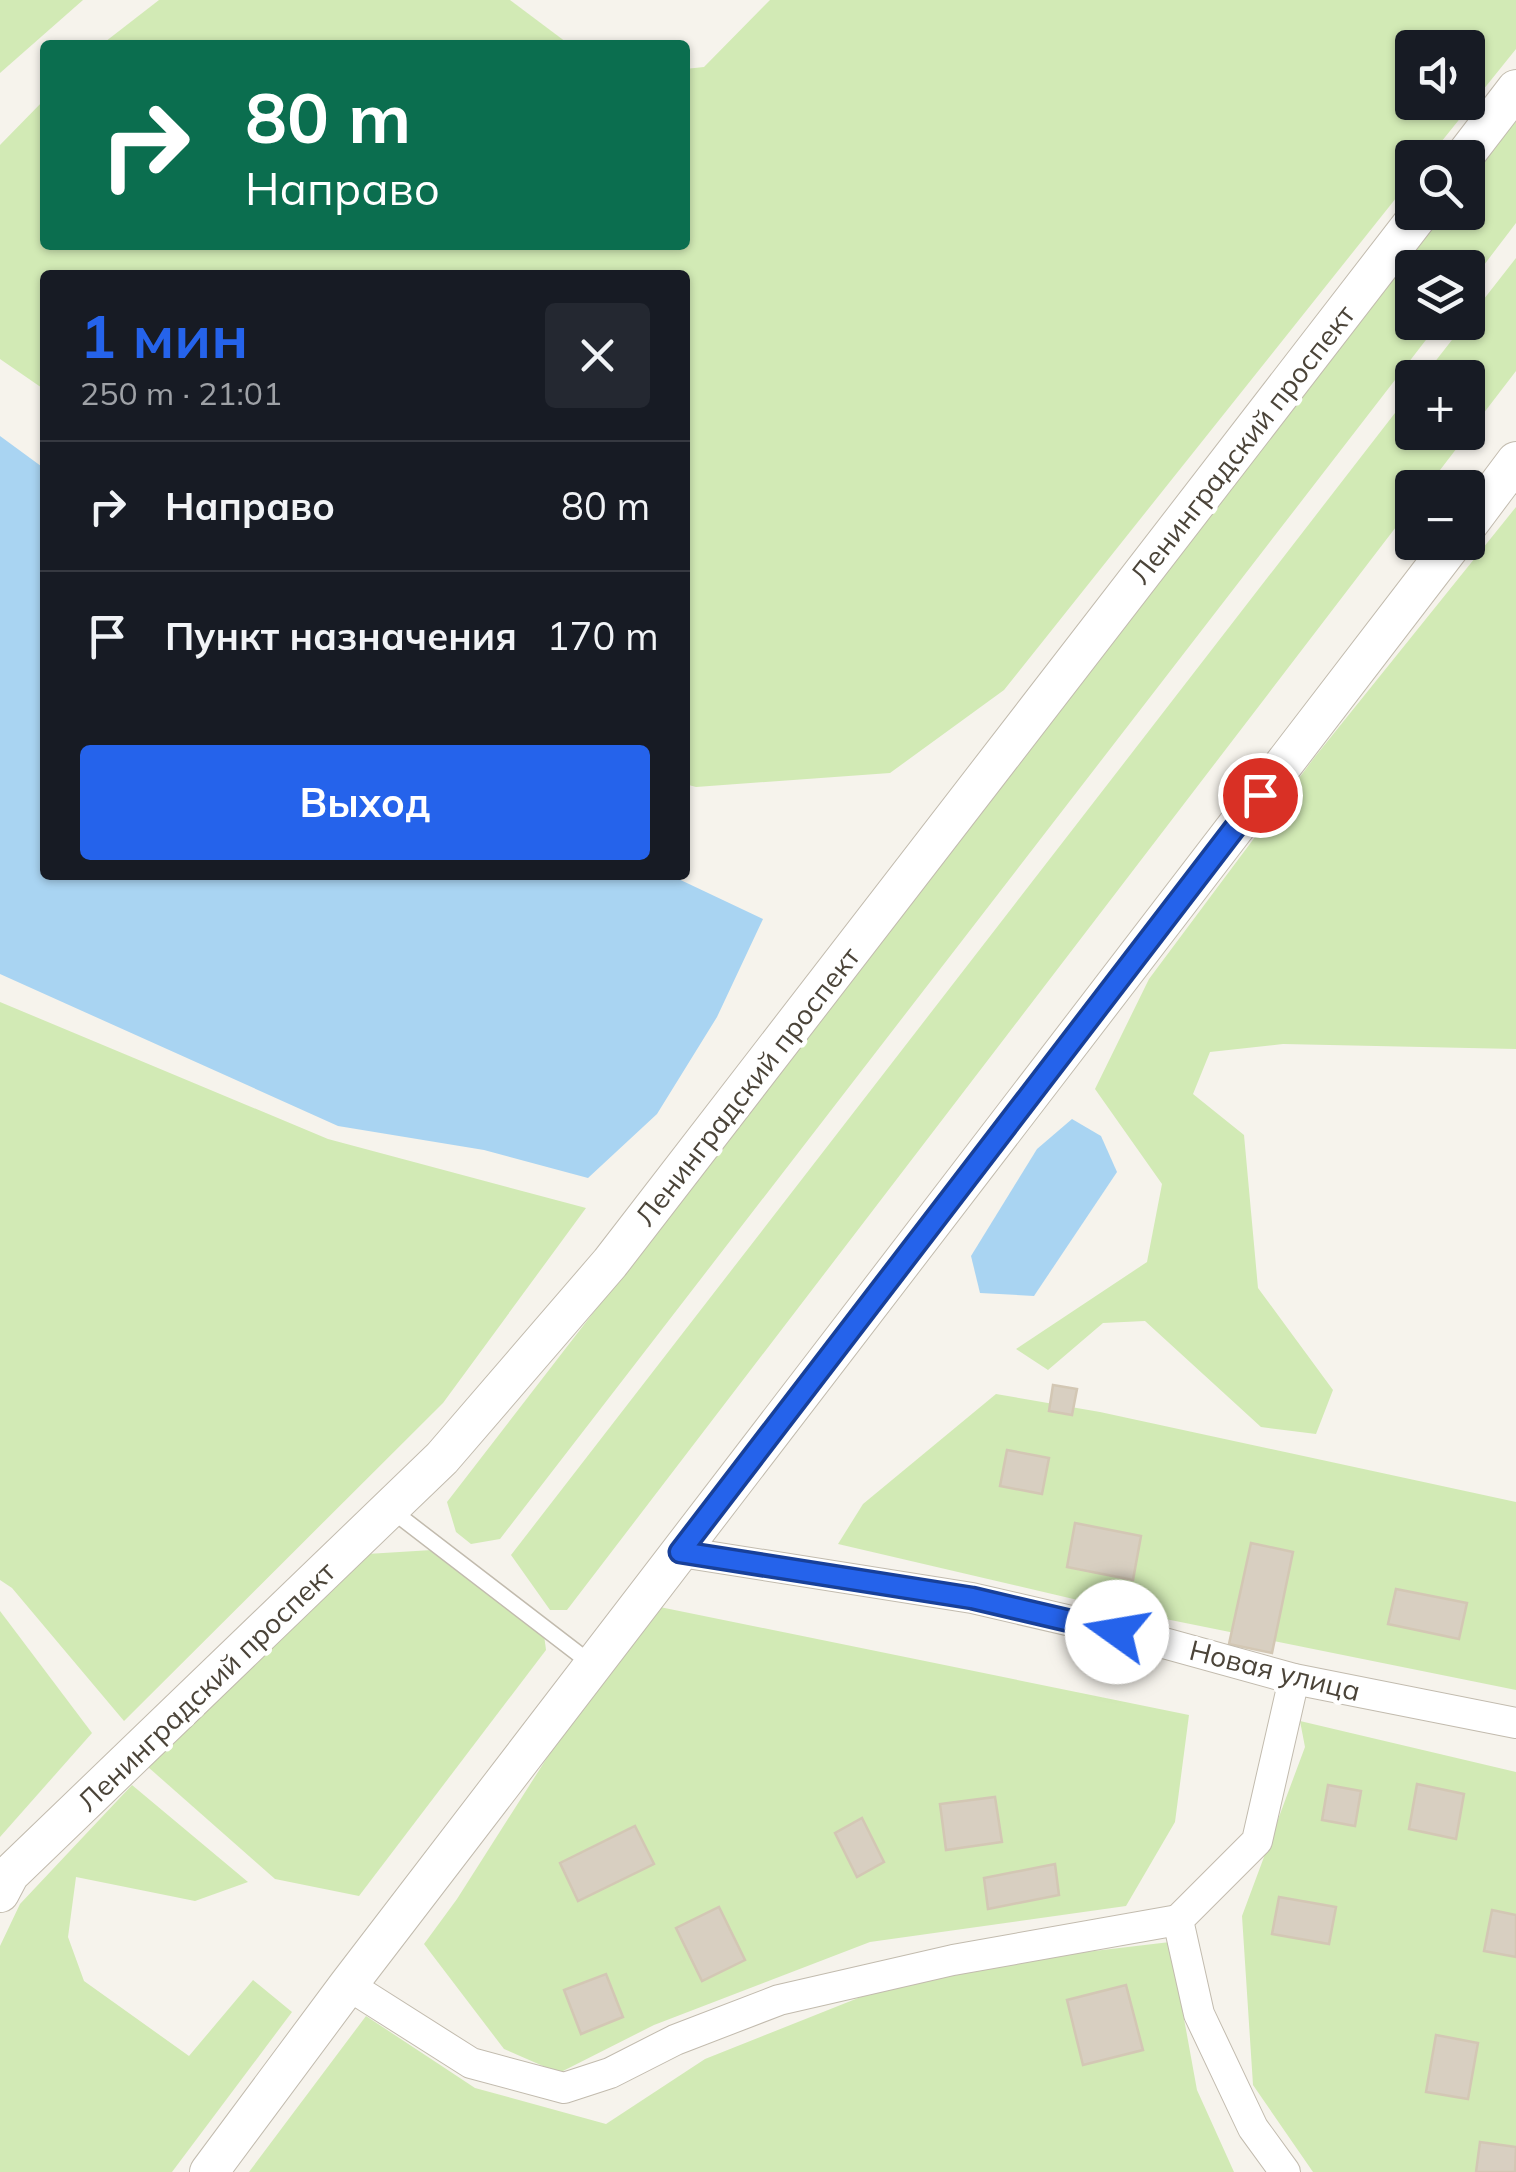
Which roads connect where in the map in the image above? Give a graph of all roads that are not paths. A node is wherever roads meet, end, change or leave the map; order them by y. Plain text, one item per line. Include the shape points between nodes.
1 (1516, 89) edge
2 (1477, 140) edge
3 (1407, 230) edge
4 (1516, 461) edge
5 (1485, 502) edge
6 (1440, 560) edge
7 (390, 1509) junction
8 (680, 1552) junction
9 (594, 1665) junction
10 (1294, 1678) junction
11 (1516, 1723) edge
12 (0, 1893) edge
13 (1178, 1920) junction
14 (348, 1984) junction
15 (209, 2172) edge
16 (1285, 2172) edge

1 - 2 street
3 - 7 street, Ленинградский проспект via 610,1264
4 - 5 street
6 - 8 street
7 - 9 lane
7 - 12 street, Ленинградский проспект via 10,1874
8 - 9 street
8 - 10 street, Новая улица via 972,1598
9 - 14 street
10 - 11 street, Новая улица
10 - 13 street via 1256,1842
13 - 14 street via 953,1960 779,2000 564,2088 471,2063
13 - 16 street via 1198,2014 1254,2128
14 - 15 street

